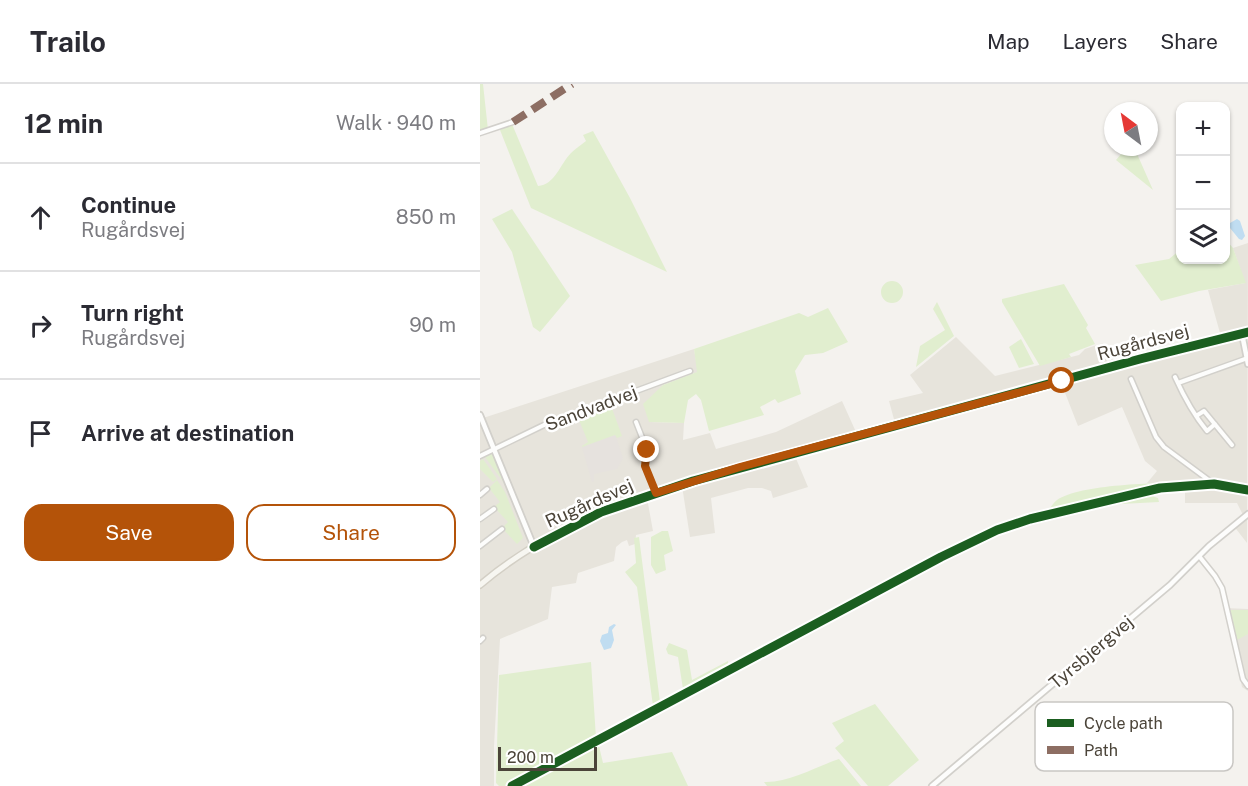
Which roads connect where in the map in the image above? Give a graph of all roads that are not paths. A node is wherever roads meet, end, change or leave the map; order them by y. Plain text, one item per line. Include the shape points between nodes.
1 (513, 122) dead end
2 (480, 133) edge
3 (1245, 333) edge
4 (1248, 360) edge
5 (690, 371) dead end
6 (1175, 377) dead end
7 (1131, 379) dead end
8 (1178, 382) junction
9 (480, 415) edge
10 (1196, 416) junction
11 (636, 422) dead end
12 (1215, 424) junction
13 (1232, 445) dead end
14 (494, 449) junction
15 (480, 456) edge
16 (487, 489) dead end
17 (1248, 490) edge
18 (656, 493) junction
19 (480, 495) edge
20 (494, 509) dead end
21 (1248, 514) edge
22 (480, 519) edge
23 (502, 529) dead end
24 (480, 546) edge
25 (534, 547) junction
26 (1199, 556) junction
27 (480, 585) edge
28 (1248, 686) edge
29 (932, 786) edge

1 - 2 street
3 - 4 street
3 - 18 main road, Rugårdsvej via 740,467
4 - 8 street
5 - 14 street, Sandvadvej via 544,425
6 - 8 street
7 - 17 street via 1164,447 1214,484
8 - 10 street
9 - 14 street
10 - 12 street via 1204,411
10 - 12 street via 1207,431
11 - 18 street, Rugårdsvej via 647,450 645,466
12 - 13 street
14 - 15 street, Sandvadvej
14 - 25 street
16 - 19 street
18 - 25 main road, Rugårdsvej via 601,512
20 - 22 street
21 - 26 street, Tyrsbjergvej
23 - 24 street
25 - 27 main road, Rugårdsvej
26 - 28 street via 1222,588 1243,679
26 - 29 street, Tyrsbjergvej via 1170,585

